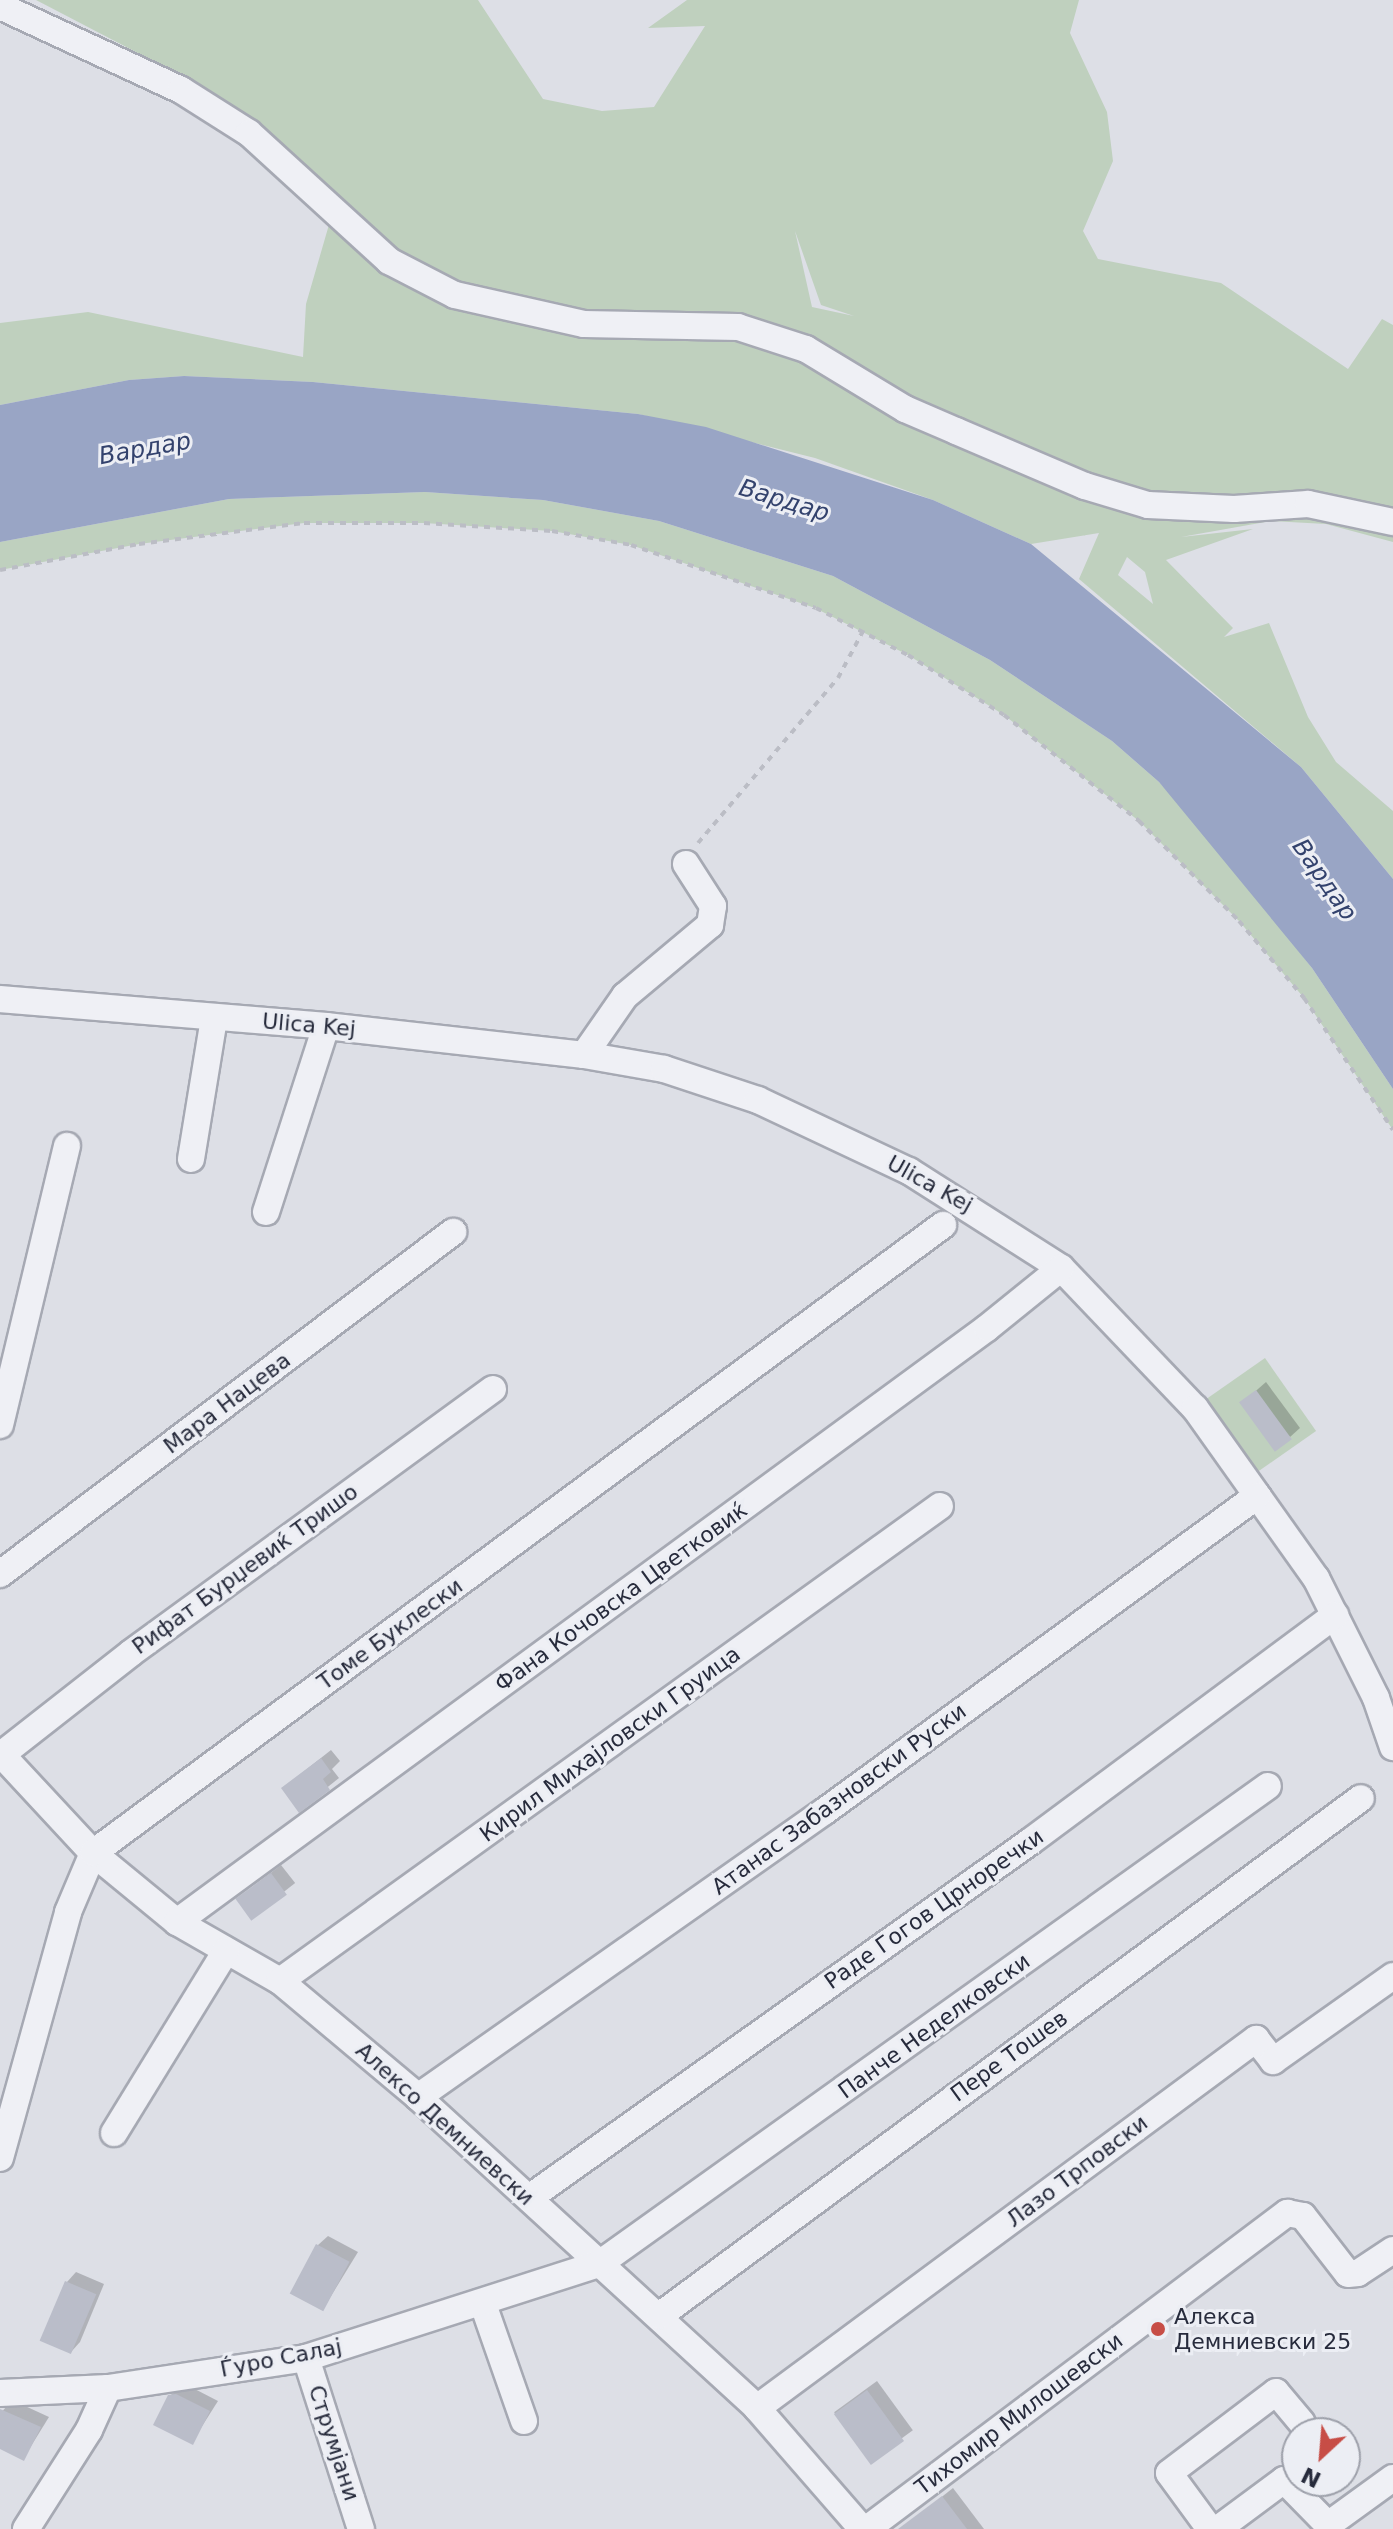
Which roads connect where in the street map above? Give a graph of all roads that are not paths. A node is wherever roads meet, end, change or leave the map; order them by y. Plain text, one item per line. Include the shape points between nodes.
1 (0, 6) edge
2 (1393, 522) edge
3 (687, 860) road end
4 (0, 999) edge
5 (214, 1018) junction
6 (326, 1026) junction
7 (584, 1055) junction
8 (67, 1146) dead end
9 (191, 1159) dead end
10 (266, 1212) dead end
11 (943, 1225) dead end
12 (453, 1232) dead end
13 (1061, 1268) junction
14 (493, 1389) dead end
15 (0, 1425) edge
16 (1257, 1496) junction
17 (940, 1506) dead end
18 (0, 1574) edge
19 (1335, 1615) junction
20 (1393, 1747) edge
21 (1, 1754) edge
22 (1268, 1786) dead end
23 (1361, 1798) dead end
24 (93, 1853) junction
25 (177, 1922) junction
26 (226, 1951) junction
27 (1393, 1976) edge
28 (280, 1981) junction
29 (418, 2097) junction
30 (114, 2133) dead end
31 (0, 2158) edge
32 (529, 2198) junction
33 (1393, 2250) edge
34 (599, 2264) junction
35 (483, 2304) junction
36 (659, 2316) junction
37 (306, 2358) junction
38 (108, 2388) junction
39 (0, 2393) edge
40 (757, 2408) junction
41 (1297, 2417) edge
42 (524, 2421) dead end
43 (1393, 2478) edge
44 (26, 2529) edge
45 (361, 2529) edge
46 (865, 2529) edge
47 (1210, 2529) edge
48 (1218, 2529) edge

1 - 2 street via 181,90 249,133 389,261 455,295 584,324 738,327 806,349 905,409 1085,486 1148,505 1234,509 1308,504
3 - 7 street via 713,906 710,925 625,996
4 - 5 street, Ulica Kej
5 - 6 street, Ulica Kej
5 - 9 street
6 - 7 street, Ulica Kej
6 - 10 street
7 - 13 street, Ulica Kej via 664,1069 758,1100 909,1171
8 - 15 street
11 - 24 street, Томе Буклески
12 - 18 street, Мара Нацева
13 - 16 street, Ulica Kej via 1195,1408
13 - 25 street, Фана Кочовска Цветковиќ via 987,1328
14 - 21 street, Рифат Бурџевиќ Тришо
16 - 19 street, Ulica Kej via 1316,1578
16 - 29 street, Атанас Забазновски Руски via 825,1811
17 - 28 street, Кирил Михајловски Груица
19 - 20 street, Ulica Kej
19 - 32 street, Раде Гогов Црноречки via 1031,1841
21 - 24 street, Алексо Демниевски
22 - 34 street, Панче Неделковски
23 - 36 street, Пере Тошев
24 - 25 street, Алексо Демниевски
24 - 31 street via 68,1912
25 - 26 street, Алексо Демниевски
26 - 28 street, Алексо Демниевски
26 - 30 street
27 - 40 street, Лазо Трповски via 1273,2061 1256,2039
28 - 29 street, Алексо Демниевски
29 - 32 street, Алексо Демниевски
32 - 34 street, Алексо Демниевски
33 - 46 street, Тихомир Милошевски via 1348,2274 1303,2216 1287,2213
34 - 35 street, Ѓуро Салај
34 - 36 street, Алексо Демниевски
35 - 37 street, Ѓуро Салај
35 - 42 street
36 - 40 street, Алексо Демниевски
37 - 38 street, Ѓуро Салај
37 - 45 street, Струмјани
38 - 39 street, Ѓуро Салај
38 - 44 street via 89,2430
40 - 46 street, Алексо Демниевски
41 - 47 street via 1276,2392 1169,2473
43 - 48 street via 1328,2525 1284,2480

